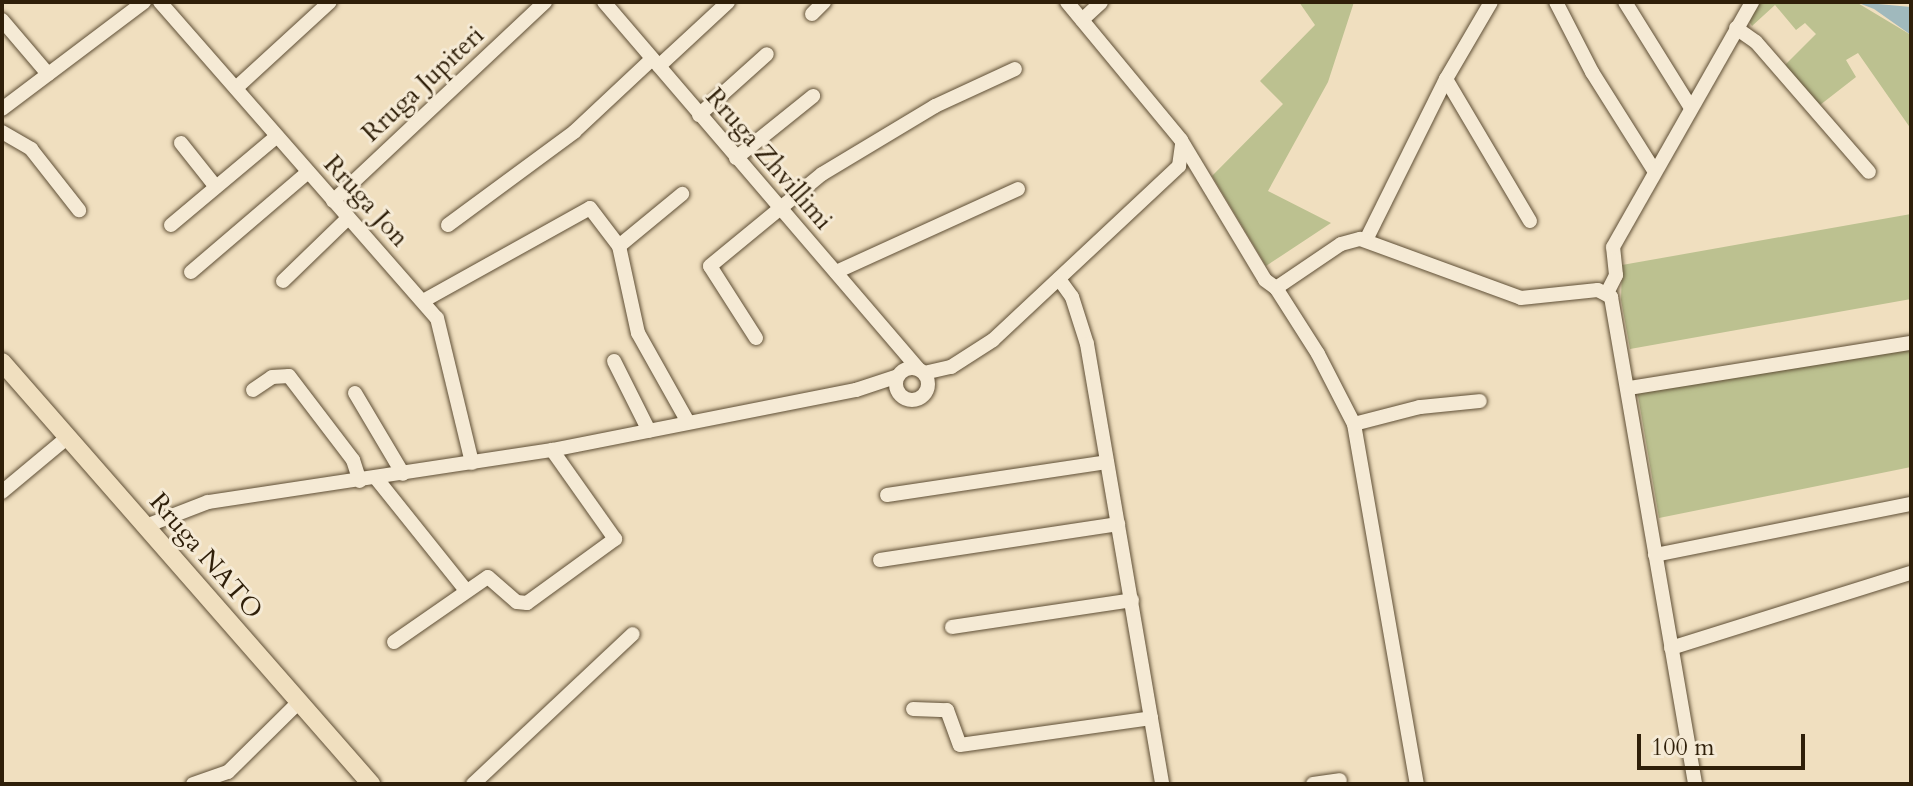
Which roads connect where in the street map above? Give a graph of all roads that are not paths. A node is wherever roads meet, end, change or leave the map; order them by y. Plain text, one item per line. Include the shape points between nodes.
1 (144, 2) edge
2 (160, 2) edge
3 (330, 2) edge
4 (545, 2) edge
5 (604, 2) edge
6 (728, 2) edge
7 (824, 2) edge
8 (1067, 2) edge
9 (1101, 2) edge
10 (1491, 2) edge
11 (1556, 2) edge
12 (1625, 2) edge
13 (1752, 2) edge
14 (812, 14) dead end
15 (2, 20) edge
16 (1082, 20) junction
17 (1736, 28) junction
18 (767, 54) dead end
19 (656, 63) junction
20 (1015, 69) dead end
21 (48, 74) junction
22 (1446, 79) junction
23 (236, 88) junction
24 (813, 96) dead end
25 (1691, 108) junction
26 (2, 109) edge
27 (699, 115) junction
28 (2, 132) edge
29 (277, 136) junction
30 (1181, 140) junction
31 (181, 143) dead end
32 (736, 158) junction
33 (308, 172) junction
34 (1655, 172) junction
35 (1869, 172) dead end
36 (1170, 174) junction
37 (1205, 179) junction
38 (216, 187) junction
39 (1018, 189) dead end
40 (682, 194) dead end
41 (333, 201) junction
42 (778, 205) junction
43 (79, 210) dead end
44 (348, 218) junction
45 (1530, 221) dead end
46 (171, 225) dead end
47 (448, 225) dead end
48 (1366, 240) junction
49 (619, 246) junction
50 (191, 272) dead end
51 (836, 272) junction
52 (1059, 279) junction
53 (283, 281) dead end
54 (1276, 288) junction
55 (1607, 293) junction
56 (423, 301) junction
57 (756, 338) dead end
58 (1911, 343) edge
59 (898, 346) junction
60 (614, 361) dead end
61 (2, 362) edge
62 (901, 373) junction
63 (923, 377) junction
64 (1629, 388) junction
65 (253, 390) dead end
66 (856, 390) junction
67 (355, 393) dead end
68 (903, 398) junction
69 (1480, 401) dead end
70 (688, 422) junction
71 (1354, 424) junction
72 (649, 431) junction
73 (68, 437) junction
74 (552, 450) junction
75 (1107, 462) junction
76 (472, 463) junction
77 (403, 474) junction
78 (376, 478) junction
79 (360, 481) junction
80 (2, 492) edge
81 (887, 495) dead end
82 (1911, 504) edge
83 (1118, 524) junction
84 (146, 526) junction
85 (1655, 555) junction
86 (880, 560) dead end
87 (1911, 573) edge
88 (465, 589) junction
89 (1132, 600) junction
90 (952, 627) dead end
91 (633, 634) dead end
92 (394, 642) dead end
93 (1671, 648) junction
94 (300, 701) junction
95 (913, 709) dead end
96 (1151, 718) junction
97 (1340, 780) dead end
98 (193, 784) edge
99 (371, 784) edge
100 (473, 784) edge
101 (1162, 784) edge
102 (1313, 784) edge
103 (1417, 784) edge
104 (1695, 784) edge

1 - 21 street
2 - 23 street, Rruga Jon
3 - 23 street
4 - 41 street, Rruga Jupiteri
5 - 19 street, Rruga Zhvillimi
6 - 19 street
7 - 14 street
8 - 16 street
9 - 16 street
10 - 22 street
11 - 34 street via 1592,72
12 - 25 street
13 - 17 street
15 - 21 street
16 - 30 street
17 - 25 street
17 - 35 street via 1756,42
18 - 27 street
19 - 27 street, Rruga Zhvillimi
19 - 47 street via 574,132
20 - 42 street via 935,106
21 - 26 street
22 - 45 street
22 - 48 street
23 - 29 street, Rruga Jon
24 - 32 street
25 - 34 street
27 - 32 street, Rruga Zhvillimi
28 - 43 street via 31,149
29 - 33 street, Rruga Jon
29 - 38 street
30 - 36 street via 1181,160
30 - 37 street
31 - 38 street
32 - 42 street, Rruga Zhvillimi
33 - 41 street, Rruga Jon
33 - 50 street
34 - 55 street via 1613,247 1616,275
36 - 37 street via 1192,169
36 - 52 street
37 - 54 street via 1267,283
38 - 46 street
39 - 51 street
40 - 49 street
41 - 44 street, Rruga Jon
42 - 51 street, Rruga Zhvillimi
42 - 57 street via 710,266
44 - 53 street
44 - 56 street, Rruga Jon
48 - 54 street via 1341,244
48 - 55 street via 1521,298
49 - 56 street via 594,210 586,208
49 - 70 street via 638,333
51 - 59 street, Rruga Zhvillimi
52 - 63 street via 984,348
52 - 75 street via 1072,297 1087,344
54 - 71 street
55 - 64 street
56 - 76 street, Rruga Jon via 444,335
58 - 64 street
59 - 62 street
59 - 63 street, Rruga Zhvillimi
60 - 72 street
61 - 73 main road, Rruga NATO
62 - 63 street
62 - 66 street
62 - 68 street via 896,389
63 - 68 street via 919,399
64 - 85 street
65 - 79 street via 272,377 289,376 353,460
66 - 68 street via 884,389
66 - 70 street
67 - 77 street
69 - 71 street via 1420,407
70 - 72 street
71 - 103 street
72 - 74 street
73 - 80 street
73 - 84 main road, Rruga NATO
74 - 76 street
74 - 88 street via 615,539 527,603 517,602 495,577
75 - 81 street
75 - 83 street
76 - 77 street
77 - 78 street
78 - 79 street
78 - 88 street
79 - 84 street via 208,502
82 - 85 street
83 - 86 street
83 - 89 street
84 - 94 main road, Rruga NATO
85 - 93 street
87 - 93 street
88 - 92 street
89 - 90 street
89 - 96 street
91 - 100 street
93 - 104 street
94 - 98 street via 228,772
94 - 99 main road, Rruga NATO
95 - 96 street via 947,710 960,745
96 - 101 street
97 - 102 street

